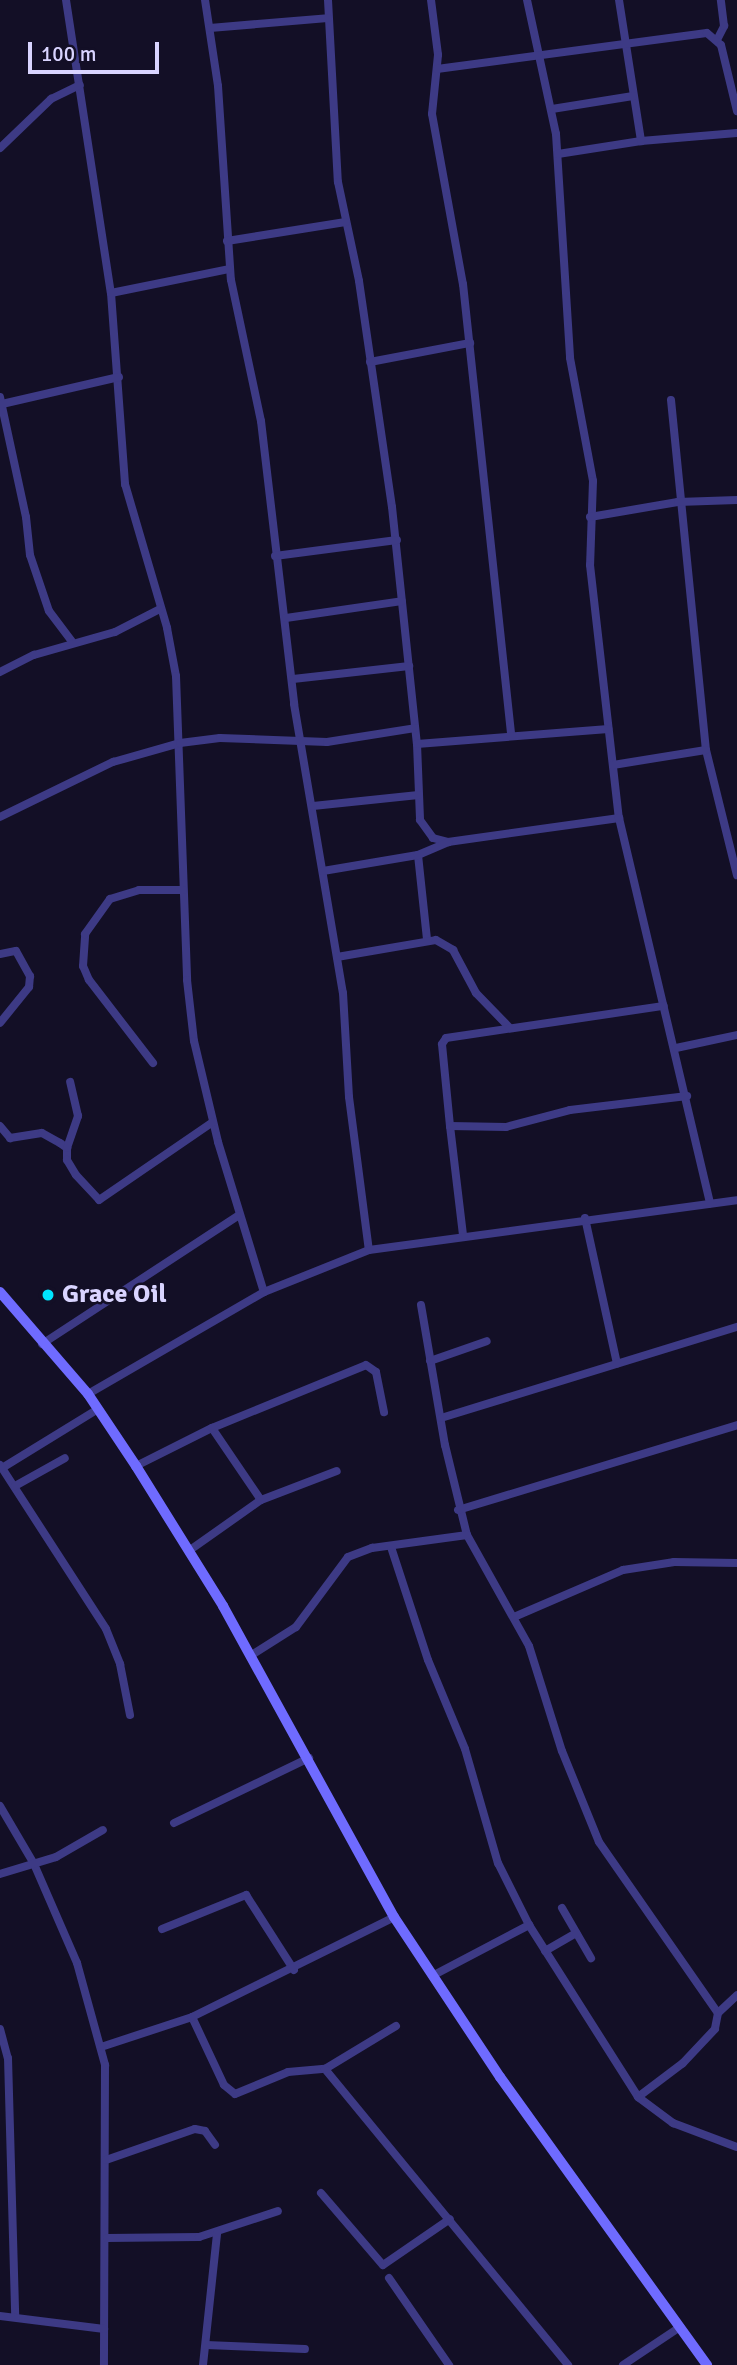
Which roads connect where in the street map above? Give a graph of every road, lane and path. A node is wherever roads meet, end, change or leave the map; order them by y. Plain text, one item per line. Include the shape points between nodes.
1 (66, 0) edge
2 (205, 0) edge
3 (328, 0) edge
4 (431, 0) edge
5 (527, 0) edge
6 (620, 0) edge
7 (721, 0) edge
8 (328, 18) junction
9 (210, 28) junction
10 (717, 40) junction
11 (625, 47) junction
12 (539, 57) junction
13 (438, 69) junction
14 (80, 85) junction
15 (633, 96) junction
16 (552, 109) junction
17 (737, 111) edge
18 (737, 133) edge
19 (641, 141) junction
20 (0, 148) edge
21 (558, 154) junction
22 (345, 222) junction
23 (227, 241) junction
24 (229, 269) junction
25 (111, 293) junction
26 (470, 343) junction
27 (370, 362) junction
28 (120, 377) junction
29 (1, 400) edge
30 (671, 400) dead end
31 (737, 500) edge
32 (678, 502) junction
33 (590, 517) junction
34 (397, 540) junction
35 (275, 556) junction
36 (402, 601) junction
37 (160, 609) junction
38 (286, 618) junction
39 (72, 642) junction
40 (408, 666) junction
41 (0, 672) edge
42 (293, 679) junction
43 (415, 728) junction
44 (608, 729) junction
45 (511, 734) junction
46 (180, 743) junction
47 (302, 743) junction
48 (417, 744) junction
49 (706, 750) junction
50 (613, 765) junction
51 (418, 795) junction
52 (313, 806) junction
53 (0, 817) edge
54 (619, 818) junction
55 (448, 842) junction
56 (418, 855) junction
57 (323, 871) junction
58 (737, 875) edge
59 (183, 890) junction
60 (427, 939) junction
61 (0, 954) edge
62 (337, 957) junction
63 (664, 1006) junction
64 (0, 1023) edge
65 (509, 1027) junction
66 (737, 1035) edge
67 (676, 1048) junction
68 (153, 1063) dead end
69 (71, 1082) dead end
70 (687, 1096) junction
71 (213, 1122) junction
72 (0, 1126) edge
73 (450, 1126) junction
74 (67, 1148) junction
75 (737, 1200) edge
76 (710, 1203) junction
77 (239, 1216) junction
78 (585, 1218) junction
79 (463, 1235) junction
80 (369, 1251) junction
81 (0, 1292) edge
82 (264, 1292) junction
83 (421, 1305) dead end
84 (737, 1327) edge
85 (487, 1342) dead end
86 (42, 1344) junction
87 (430, 1361) junction
88 (617, 1364) junction
89 (88, 1394) junction
90 (98, 1409) junction
91 (384, 1412) dead end
92 (441, 1418) junction
93 (737, 1425) edge
94 (212, 1428) junction
95 (65, 1458) dead end
96 (136, 1466) junction
97 (1, 1467) edge
98 (337, 1471) dead end
99 (15, 1486) junction
100 (261, 1500) junction
101 (458, 1510) junction
102 (467, 1535) junction
103 (391, 1547) junction
104 (190, 1550) junction
105 (737, 1563) edge
106 (514, 1617) junction
107 (250, 1656) junction
108 (130, 1715) dead end
109 (309, 1758) junction
110 (0, 1806) edge
111 (174, 1823) dead end
112 (103, 1830) dead end
113 (34, 1864) junction
114 (0, 1874) edge
115 (562, 1908) dead end
116 (394, 1917) junction
117 (529, 1925) junction
118 (162, 1929) dead end
119 (576, 1933) junction
120 (545, 1951) junction
121 (591, 1958) dead end
122 (294, 1970) junction
123 (432, 1976) junction
124 (737, 1995) edge
125 (718, 2013) junction
126 (192, 2017) junction
127 (396, 2026) dead end
128 (0, 2029) edge
129 (101, 2046) junction
130 (325, 2069) junction
131 (638, 2096) junction
132 (215, 2145) dead end
133 (737, 2147) edge
134 (106, 2160) junction
135 (321, 2193) dead end
136 (5, 2206) edge
137 (278, 2211) dead end
138 (450, 2220) junction
139 (217, 2233) junction
140 (107, 2238) junction
141 (389, 2278) dead end
142 (15, 2315) junction
143 (0, 2316) edge
144 (680, 2327) junction
145 (104, 2329) junction
146 (206, 2345) junction
147 (305, 2349) dead end
148 (104, 2365) edge
149 (203, 2365) edge
150 (449, 2365) edge
151 (568, 2365) edge
152 (623, 2365) edge
153 (708, 2365) edge

1 - 14 street
2 - 9 street
3 - 8 street
4 - 13 street
5 - 12 street
6 - 11 street
7 - 10 street via 724,26
8 - 9 street
8 - 22 street via 332,118
9 - 23 street
10 - 11 street via 707,33
10 - 17 street
11 - 12 street
11 - 15 street
12 - 13 street
12 - 16 street
13 - 26 street via 432,114 437,162 455,236
14 - 20 street via 51,99
14 - 25 street
15 - 16 street
15 - 19 street
16 - 21 street
18 - 19 street
19 - 21 street
21 - 33 street via 570,358 593,481
22 - 23 street
22 - 27 street
23 - 24 street
24 - 25 street
24 - 35 street via 261,421
25 - 28 street
26 - 27 street
26 - 45 street
27 - 34 street
28 - 29 street
28 - 37 street via 125,484
29 - 39 street via 30,555 49,611
30 - 32 street
31 - 32 street
32 - 33 street
32 - 49 street via 697,639
33 - 44 street via 590,565
34 - 35 street
34 - 36 street
35 - 38 street
36 - 38 street
36 - 40 street
37 - 39 street via 115,632
37 - 46 street via 176,676
38 - 42 street
39 - 41 street
40 - 42 street
40 - 43 street
42 - 47 street
43 - 47 street
43 - 48 street
44 - 45 street
44 - 50 street
45 - 48 street
46 - 47 street via 253,738
46 - 53 street via 113,762
46 - 59 street
47 - 52 street
48 - 51 street
49 - 50 street
49 - 58 street
50 - 54 street
51 - 52 street
51 - 55 street via 423,828 433,838
52 - 57 street
54 - 55 street
54 - 63 street
55 - 56 street
56 - 57 street
56 - 60 street
57 - 62 street
59 - 68 street via 139,890 110,899 85,934 83,966 89,980
59 - 71 street via 194,1041
60 - 62 street
60 - 65 street via 453,950 476,993
61 - 64 street via 16,951 30,976 29,987
62 - 80 street
63 - 65 street
63 - 67 street
65 - 73 street via 446,1038 442,1044
66 - 67 street
67 - 70 street
69 - 74 street via 78,1116
70 - 73 street via 570,1110 506,1126
70 - 76 street
71 - 74 street via 99,1200 69,1164
71 - 77 street
72 - 74 street via 10,1138 46,1134
73 - 79 street
75 - 76 street
76 - 78 street
77 - 82 street
77 - 86 street
78 - 79 street
78 - 88 street
79 - 80 street
80 - 82 street
81 - 86 main road
82 - 89 street
83 - 87 street
84 - 88 street
85 - 87 street
86 - 89 main road
87 - 92 street
88 - 92 street
89 - 90 main road
90 - 96 main road
90 - 97 street
91 - 94 street via 376,1372 366,1365
92 - 101 street
93 - 101 street
94 - 96 street
94 - 100 street
95 - 99 street
96 - 104 main road
97 - 99 street
98 - 100 street
99 - 108 street via 106,1629 120,1664
100 - 104 street
101 - 102 street
102 - 103 street
102 - 106 street
103 - 107 street via 348,1557 296,1627
103 - 117 street via 428,1660 466,1749 498,1863
104 - 107 main road
105 - 106 street via 674,1562 622,1570
106 - 125 street via 536,1664 562,1751 599,1842
107 - 109 main road
109 - 111 street
109 - 116 main road
110 - 113 street
112 - 113 street
113 - 114 street
113 - 129 street via 77,1963
115 - 119 street
116 - 122 street
116 - 123 main road
117 - 120 street
117 - 123 street
118 - 122 street via 246,1895
119 - 120 street
119 - 121 street
120 - 131 street
122 - 126 street
123 - 144 main road
124 - 125 street
125 - 131 street via 715,2029 684,2063
126 - 129 street
126 - 130 street via 224,2085 235,2094 288,2072
127 - 130 street
128 - 136 street via 8,2058
129 - 134 street via 106,2076
130 - 138 street
131 - 133 street via 673,2123
132 - 134 street via 205,2131 195,2129
134 - 140 street
135 - 138 street via 383,2265
136 - 142 street
137 - 139 street
138 - 151 street
139 - 140 street
139 - 146 street
140 - 145 street
141 - 150 street
142 - 143 street
142 - 145 street
144 - 152 street
144 - 153 main road
145 - 148 street
146 - 147 street
146 - 149 street

